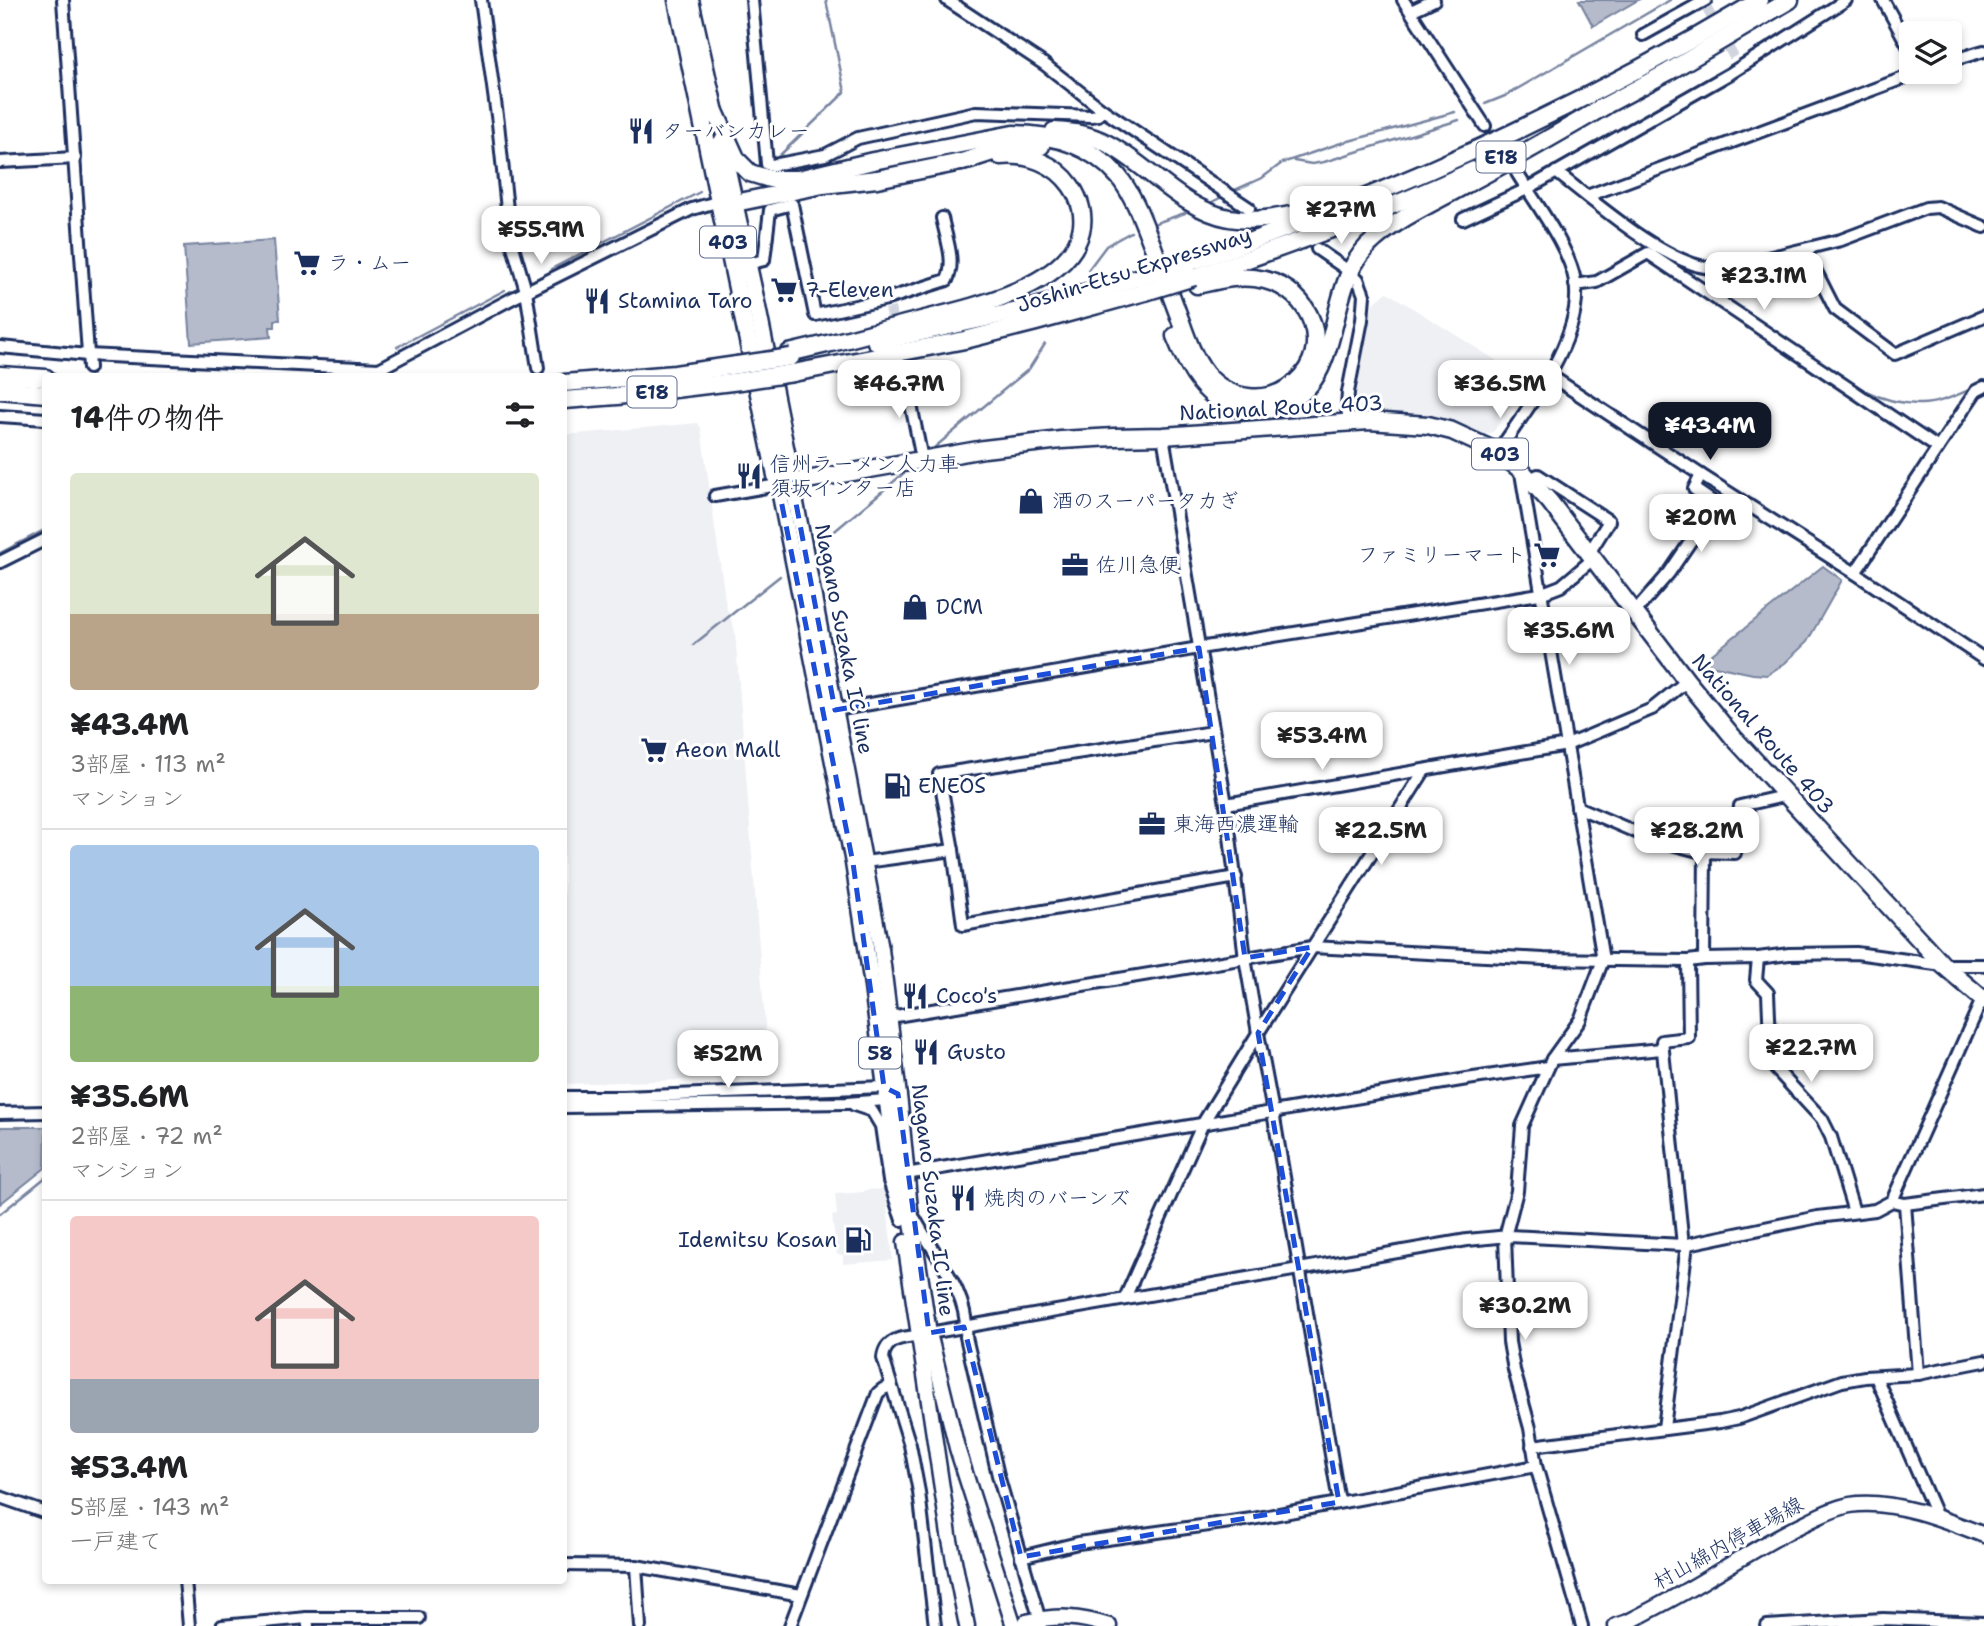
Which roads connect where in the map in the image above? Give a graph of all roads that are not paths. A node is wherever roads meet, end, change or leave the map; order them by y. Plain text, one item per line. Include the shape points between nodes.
1 (63, 0) edge
2 (481, 0) edge
3 (677, 0) edge
4 (690, 0) edge
5 (752, 0) edge
6 (947, 0) edge
7 (1403, 0) edge
8 (1434, 0) edge
9 (1760, 0) edge
10 (1790, 0) edge
11 (1846, 0) edge
12 (1883, 0) edge
13 (1705, 4) edge
14 (1411, 11) junction
15 (1899, 29) edge
16 (1643, 35) dead end
17 (1984, 51) edge
18 (1962, 57) edge
19 (1899, 80) edge
20 (1605, 106) junction
21 (713, 107) junction
22 (1103, 110) junction
23 (1485, 125) tunnel mouth
24 (1528, 127) junction
25 (1013, 134) junction
26 (75, 158) junction
27 (0, 162) edge
28 (962, 162) junction
29 (1556, 172) junction
30 (1517, 173) tunnel mouth
31 (799, 178) junction
32 (1527, 189) junction
33 (1587, 196) junction
34 (729, 199) junction
35 (1246, 206) dead end
36 (942, 218) dead end
37 (1463, 219) dead end
38 (1984, 226) edge
39 (1317, 249) dead end
40 (1805, 250) junction
41 (748, 264) junction
42 (1346, 269) dead end
43 (1193, 275) junction
44 (1358, 279) dead end
45 (1575, 285) junction
46 (1144, 289) junction
47 (526, 291) junction
48 (1984, 316) edge
49 (0, 347) edge
50 (88, 355) junction
51 (791, 361) junction
52 (89, 368) dead end
53 (538, 368) dead end
54 (738, 373) junction
55 (1548, 374) junction
56 (0, 375) edge
57 (905, 375) tunnel mouth
58 (42, 378) edge
59 (567, 383) edge
60 (1984, 387) edge
61 (0, 390) edge
62 (42, 394) edge
63 (567, 400) edge
64 (0, 416) edge
65 (42, 419) edge
66 (1349, 422) junction
67 (1163, 436) junction
68 (1938, 448) junction
69 (1498, 452) junction
70 (922, 459) junction
71 (1526, 475) junction
72 (1701, 475) junction
73 (785, 483) junction
74 (715, 496) dead end
75 (42, 541) edge
76 (1591, 556) junction
77 (0, 562) edge
78 (1856, 573) junction
79 (1540, 594) junction
80 (1634, 612) junction
81 (1199, 648) junction
82 (1984, 659) edge
83 (1687, 681) junction
84 (835, 710) junction
85 (1213, 732) junction
86 (1567, 745) junction
87 (1424, 771) junction
88 (1788, 795) junction
89 (1226, 804) junction
90 (1577, 807) junction
91 (953, 850) junction
92 (1705, 852) junction
93 (866, 862) junction
94 (1236, 877) junction
95 (1312, 947) junction
96 (1245, 958) junction
97 (1704, 958) junction
98 (1758, 958) junction
99 (1603, 960) junction
100 (1688, 961) junction
101 (1943, 965) junction
102 (1984, 965) edge
103 (1984, 1001) edge
104 (890, 1017) junction
105 (1258, 1033) junction
106 (1662, 1049) junction
107 (1550, 1063) junction
108 (889, 1094) junction
109 (567, 1097) edge
110 (847, 1103) junction
111 (567, 1108) edge
112 (42, 1112) edge
113 (1273, 1112) junction
114 (0, 1113) edge
115 (1203, 1123) junction
116 (906, 1174) junction
117 (1984, 1194) edge
118 (1892, 1202) junction
119 (1905, 1204) junction
120 (1854, 1212) junction
121 (906, 1215) junction
122 (1505, 1237) junction
123 (1685, 1245) junction
124 (1299, 1269) junction
125 (1125, 1298) junction
126 (967, 1326) junction
127 (924, 1334) junction
128 (1984, 1361) edge
129 (1918, 1374) junction
130 (1876, 1377) junction
131 (891, 1386) junction
132 (1664, 1428) junction
133 (1532, 1446) junction
134 (1536, 1466) junction
135 (0, 1497) edge
136 (1339, 1502) junction
137 (42, 1512) edge
138 (1937, 1517) junction
139 (1984, 1535) edge
140 (1021, 1557) junction
141 (567, 1565) edge
142 (636, 1566) junction
143 (186, 1584) edge
144 (801, 1595) junction
145 (419, 1618) dead end
146 (307, 1622) edge
147 (1030, 1623) edge
148 (1984, 1623) edge
149 (967, 1625) edge
150 (189, 1626) edge
151 (222, 1626) edge
152 (640, 1626) edge
153 (790, 1626) edge
154 (935, 1626) edge
155 (1109, 1626) edge
156 (1582, 1626) edge
157 (1616, 1626) edge
158 (1767, 1626) edge

1 - 26 street
2 - 47 street via 508,219
3 - 34 highway, 403
4 - 21 highway, 403
5 - 22 street via 766,164 825,155 858,138 976,112 1091,116
6 - 22 street via 1044,64
7 - 14 street
8 - 14 street
9 - 24 highway, Joshin-Etsu Expressway / E18
10 - 20 highway, Joshin-Etsu Expressway / E18
11 - 29 street via 1737,63 1731,73
12 - 15 street
13 - 16 street
14 - 23 street
17 - 18 street
19 - 33 street
20 - 28 highway via 1372,241 1346,282 1324,361 1311,385 1281,406 1256,411 1219,400 1190,370 1125,205 1100,172 1064,151 1035,145 1010,147
20 - 43 highway, Joshin-Etsu Expressway / E18 via 1397,203
21 - 31 highway via 732,153 750,173 770,179
21 - 34 highway, 403
22 - 35 street
24 - 25 highway via 1338,202 1259,220 1227,218 1194,205 1120,151 1092,137 1068,131
24 - 43 highway, Joshin-Etsu Expressway / E18
25 - 31 highway
25 - 43 highway via 1066,141 1095,156 1118,177 1140,214 1192,349 1216,384 1253,398 1278,394 1297,381 1314,348 1313,323 1301,300 1267,280
26 - 27 street
26 - 50 street
28 - 34 highway
28 - 51 highway via 1024,156 1047,164 1066,179 1078,200 1083,223 1066,260 1043,278 1009,294
29 - 32 street
29 - 33 street
30 - 32 street
31 - 34 highway
32 - 37 street
32 - 45 street via 1563,247
33 - 40 street via 1644,239 1694,265 1731,267
34 - 41 highway, 403
34 - 47 street via 692,209
34 - 73 highway, 403
36 - 41 street via 950,255 947,280 888,304 815,315 792,204 770,210 764,260
38 - 40 street via 1938,207 1926,208
39 - 42 street
40 - 48 street via 1835,309 1895,354
41 - 73 highway, 403
43 - 46 highway
43 - 46 highway, Joshin-Etsu Expressway / E18, bridge
44 - 66 street via 1364,295 1349,383
45 - 55 street via 1571,331
45 - 68 street via 1597,282 1648,253
46 - 51 highway, Joshin-Etsu Expressway / E18 via 1032,308
46 - 51 highway, Joshin-Etsu Expressway / E18 via 1005,333
47 - 50 street via 379,369
47 - 53 street
49 - 50 street
50 - 52 street
51 - 54 highway, Joshin-Etsu Expressway / E18, bridge
54 - 59 highway, Joshin-Etsu Expressway / E18 via 675,373
54 - 63 highway, Joshin-Etsu Expressway / E18 via 617,396
55 - 69 street
55 - 72 street
56 - 58 highway
57 - 70 street
60 - 68 street via 1976,391
61 - 62 highway
64 - 65 street
66 - 67 highway, National Route 403 / 403
66 - 69 highway, National Route 403 / 403 via 1428,425
67 - 70 highway, National Route 403 / 403 via 1061,440
67 - 81 street
68 - 78 street
69 - 71 highway, National Route 403 / 403
70 - 73 highway, National Route 403 / 403
71 - 76 highway, National Route 403 / 403
71 - 76 street via 1538,475 1609,521
71 - 79 street
72 - 78 street
72 - 80 street via 1694,489 1716,503 1669,573
73 - 74 street
73 - 84 main road, Nagano Suzaka IC line / 58
73 - 108 main road, Nagano Suzaka IC line / 58
75 - 77 street
76 - 79 street via 1561,586
76 - 80 highway, National Route 403 / 403
78 - 82 street
79 - 81 street
79 - 86 street
80 - 83 highway, National Route 403 / 403
81 - 84 street
81 - 85 street
83 - 86 street via 1652,709
83 - 88 highway, National Route 403 / 403
84 - 93 main road, Nagano Suzaka IC line / 58
85 - 89 street
85 - 91 street via 939,774
86 - 87 street
86 - 90 street
87 - 89 street
87 - 95 street
88 - 92 street via 1740,806 1735,853
88 - 101 highway, National Route 403 / 403
89 - 94 street
90 - 92 street via 1652,839
90 - 99 street
91 - 93 street
91 - 94 street via 963,925
92 - 97 street
93 - 104 main road, Nagano Suzaka IC line / 58
94 - 96 street
95 - 96 street
95 - 99 street
95 - 105 street
96 - 104 street
96 - 105 street
97 - 98 street
97 - 100 street
98 - 101 street via 1856,953
98 - 120 street via 1756,981 1768,993 1771,1064 1822,1119
99 - 100 street
99 - 107 street via 1580,1020
100 - 106 street via 1689,1038 1662,1041
101 - 102 street
101 - 103 highway, National Route 403 / 403
103 - 118 street
104 - 108 main road, Nagano Suzaka IC line / 58
105 - 113 street
105 - 115 street
106 - 107 street
106 - 123 street
107 - 113 street
107 - 122 street via 1522,1126 1517,1191
108 - 109 street
108 - 110 street
108 - 116 main road, Nagano Suzaka IC line / 58
108 - 121 main road, Nagano Suzaka IC line / 58
110 - 111 street
110 - 121 street via 872,1111 879,1120 889,1181
112 - 114 street
113 - 115 street
113 - 124 street
115 - 116 street
115 - 125 street
116 - 121 main road, Nagano Suzaka IC line / 58
117 - 119 street
118 - 119 street
118 - 120 street
119 - 129 street
120 - 123 street
121 - 126 street via 954,1282
121 - 127 main road, Nagano Suzaka IC line / 58
122 - 123 street
122 - 124 street
122 - 133 street via 1509,1342
123 - 132 street
124 - 125 street
124 - 136 street
125 - 126 street
126 - 127 street
126 - 140 street via 998,1475
127 - 131 street via 902,1337 887,1346 883,1358
127 - 147 main road, Nagano Suzaka IC line / 58 via 957,1448
127 - 149 main road, Nagano Suzaka IC line / 58 via 949,1535
128 - 129 street
129 - 130 street
130 - 132 street via 1842,1381 1739,1418
130 - 138 street
131 - 144 street via 878,1393
131 - 154 street via 919,1492
132 - 133 street
133 - 134 street
134 - 136 street
134 - 156 street
135 - 137 street
136 - 140 street
138 - 139 main road, 村山綿内停車場線
138 - 157 main road, 村山綿内停車場線 via 1875,1504 1827,1512
140 - 147 street
141 - 142 street
142 - 144 street
142 - 152 street
143 - 150 street
144 - 153 street
145 - 146 street
146 - 151 street
147 - 155 main road via 1063,1617
148 - 158 street via 1883,1619

